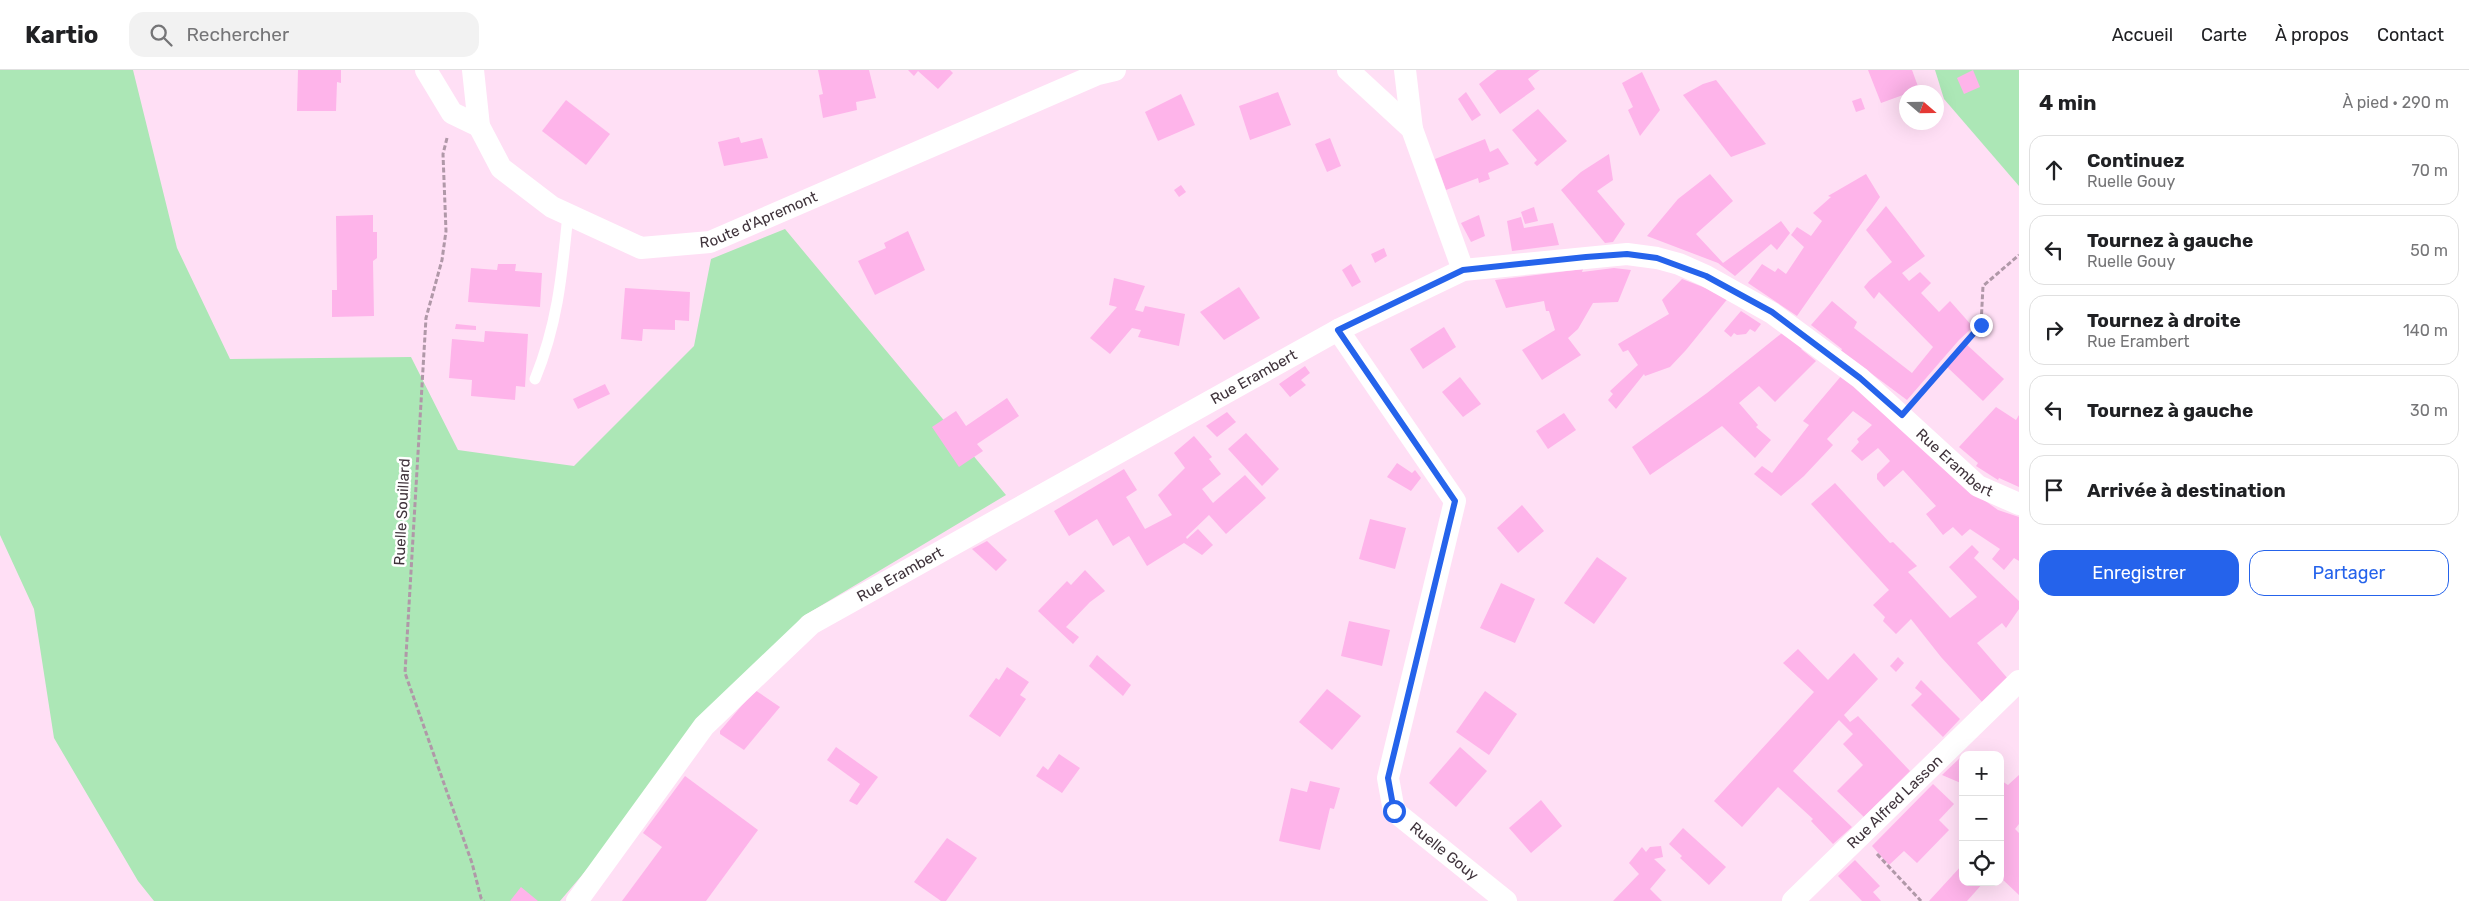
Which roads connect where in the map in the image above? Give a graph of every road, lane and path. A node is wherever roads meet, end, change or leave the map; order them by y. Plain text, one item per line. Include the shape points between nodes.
1 (426, 70) edge
2 (473, 70) edge
3 (1348, 70) edge
4 (1405, 70) edge
5 (1105, 71) edge
6 (452, 113) junction
7 (479, 126) junction
8 (1412, 128) junction
9 (568, 214) junction
10 (2019, 255) edge
11 (1463, 270) junction
12 (1338, 330) junction
13 (535, 379) dead end
14 (1902, 415) junction
15 (2019, 504) edge
16 (2019, 681) edge
17 (1860, 836) junction
18 (484, 901) edge
19 (577, 901) edge
20 (1506, 901) edge
21 (1793, 901) edge
22 (1921, 901) edge

1 - 6 street
2 - 7 street, Route d'Apremont
3 - 8 street
4 - 8 street
5 - 9 street, Route d'Apremont via 710,242 641,248
6 - 7 street
6 - 18 path, Ruelle Souillard via 443,154 446,231 442,260 426,318 405,673
7 - 9 street, Route d'Apremont via 501,168 552,207
8 - 11 street
9 - 13 lane via 558,306
10 - 14 path via 1983,286 1981,325
11 - 12 street, Rue Erambert
11 - 14 street, Rue Erambert via 1627,254 1679,264 1772,312 1860,378
12 - 19 street, Rue Erambert via 811,624 704,726
12 - 20 street, Ruelle Gouy via 1455,501 1388,778 1394,811
14 - 15 street, Rue Erambert via 1978,486
16 - 17 street, Rue Alfred Lasson
17 - 21 street, Rue Alfred Lasson
17 - 22 path

